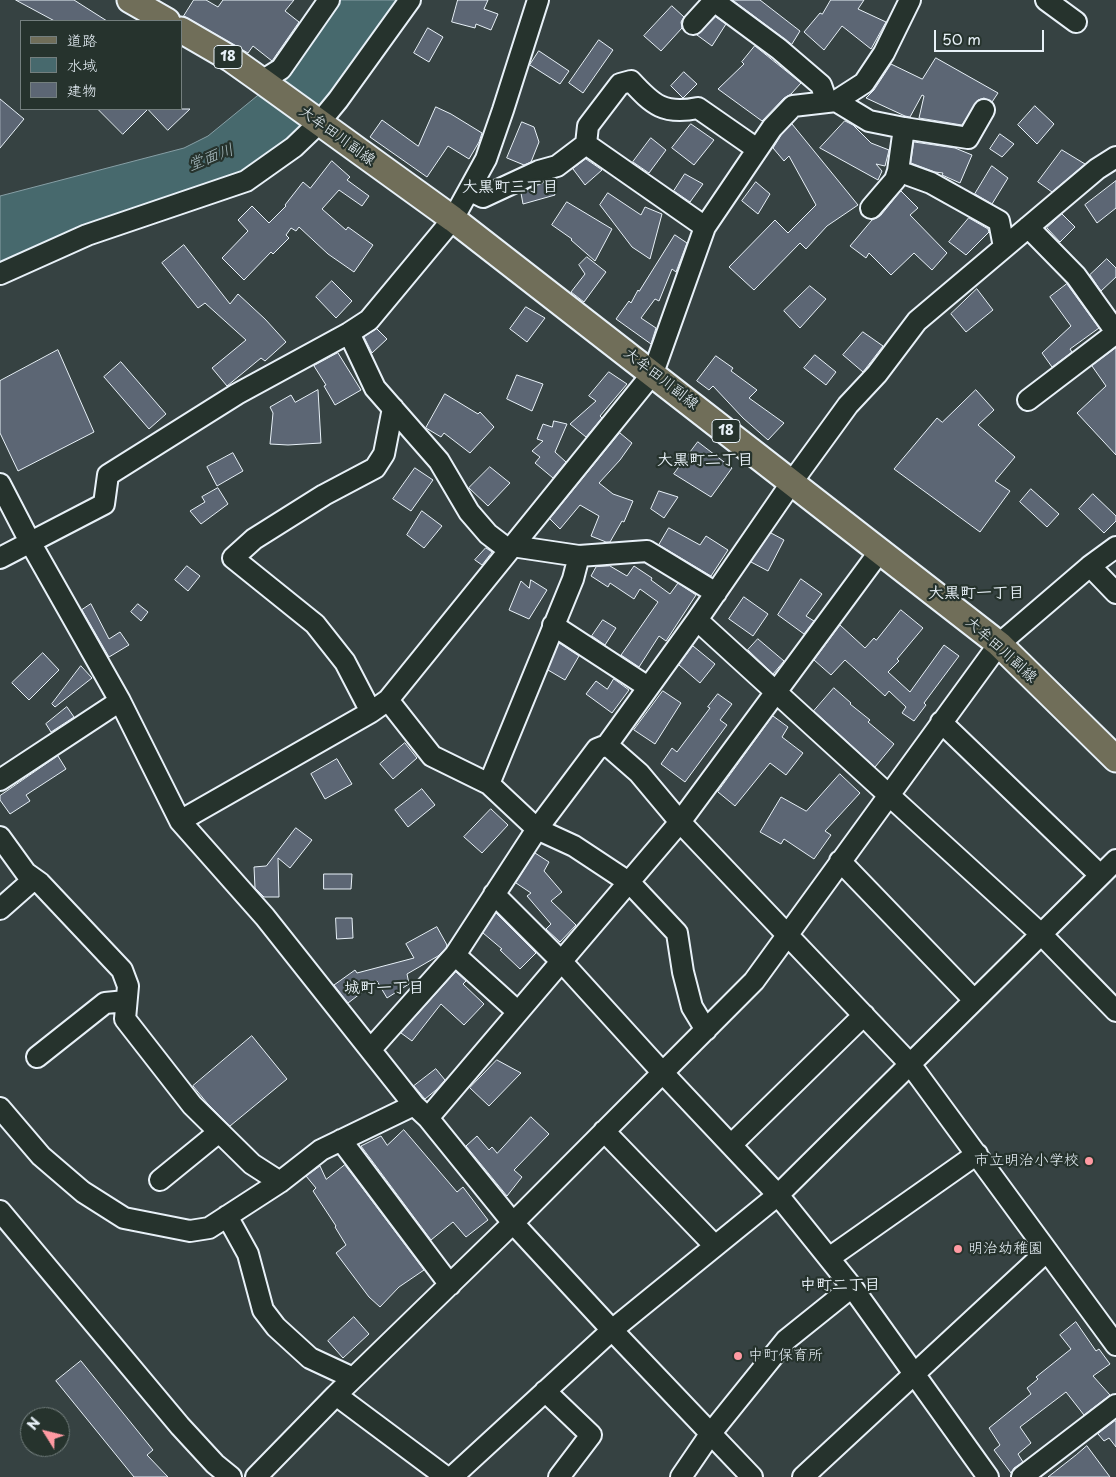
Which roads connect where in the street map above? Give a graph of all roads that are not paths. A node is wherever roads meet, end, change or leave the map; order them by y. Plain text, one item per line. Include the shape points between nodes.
1 (130, 0) edge
2 (329, 0) edge
3 (410, 0) edge
4 (538, 0) edge
5 (910, 0) edge
6 (1046, 0) edge
7 (165, 20) edge
8 (1076, 22) dead end
9 (694, 24) dead end
10 (182, 31) edge
11 (267, 85) junction
12 (832, 102) junction
13 (984, 110) dead end
14 (316, 121) junction
15 (904, 128) junction
16 (586, 144) junction
17 (757, 150) junction
18 (1116, 157) edge
19 (898, 171) junction
20 (469, 190) junction
21 (872, 208) dead end
22 (453, 219) junction
23 (1028, 227) junction
24 (705, 228) junction
25 (1004, 247) junction
26 (0, 274) edge
27 (1116, 332) edge
28 (349, 333) junction
29 (653, 373) junction
30 (1028, 400) dead end
31 (393, 408) junction
32 (792, 482) junction
33 (0, 484) edge
34 (30, 542) junction
35 (1116, 547) edge
36 (511, 548) junction
37 (880, 551) junction
38 (579, 556) junction
39 (0, 558) edge
40 (1090, 566) junction
41 (716, 593) junction
42 (1116, 594) edge
43 (697, 620) junction
44 (553, 625) junction
45 (999, 644) junction
46 (648, 687) junction
47 (776, 692) junction
48 (388, 700) junction
49 (120, 701) junction
50 (371, 712) junction
51 (941, 722) junction
52 (607, 745) junction
53 (1116, 759) edge
54 (0, 780) edge
55 (489, 784) junction
56 (888, 796) junction
57 (180, 821) junction
58 (680, 822) junction
59 (537, 828) junction
60 (0, 837) edge
61 (1116, 860) edge
62 (840, 861) junction
63 (1100, 876) junction
64 (34, 879) junction
65 (630, 883) junction
66 (494, 894) junction
67 (0, 909) edge
68 (787, 934) junction
69 (1041, 934) junction
70 (455, 955) junction
71 (562, 962) junction
72 (974, 1000) junction
73 (126, 1002) junction
74 (1116, 1011) edge
75 (518, 1012) junction
76 (864, 1015) junction
77 (706, 1030) junction
78 (371, 1049) junction
79 (37, 1057) dead end
80 (910, 1064) junction
81 (662, 1072) junction
82 (1, 1111) edge
83 (421, 1111) junction
84 (604, 1131) junction
85 (219, 1132) junction
86 (341, 1140) junction
87 (731, 1145) junction
88 (976, 1154) junction
89 (160, 1180) dead end
90 (280, 1182) junction
91 (778, 1195) junction
92 (0, 1211) edge
93 (227, 1216) junction
94 (513, 1223) junction
95 (0, 1231) edge
96 (715, 1246) junction
97 (1047, 1251) junction
98 (829, 1258) junction
99 (450, 1285) junction
100 (852, 1287) junction
101 (612, 1330) junction
102 (1116, 1345) edge
103 (914, 1374) junction
104 (353, 1378) junction
105 (545, 1391) junction
106 (336, 1395) junction
107 (1116, 1405) edge
108 (711, 1433) junction
109 (210, 1477) edge
110 (231, 1477) edge
111 (256, 1477) edge
112 (446, 1477) edge
113 (452, 1477) edge
114 (559, 1477) edge
115 (681, 1477) edge
116 (752, 1477) edge
117 (803, 1477) edge
118 (988, 1477) edge
119 (1022, 1477) edge

1 - 7 main road
2 - 11 street
3 - 14 street via 338,100
4 - 20 street via 504,110 486,159
5 - 12 street via 884,53 864,83
6 - 8 street
9 - 12 street via 714,1 779,49 821,85
10 - 11 main road, 大牟田川副線 / 18
11 - 14 main road, 大牟田川副線 / 18
12 - 15 street via 869,120
12 - 17 street via 793,106
13 - 15 street via 968,138
14 - 22 main road, 大牟田川副線 / 18
14 - 26 street via 294,147 246,180 87,235
15 - 19 street
16 - 17 street via 588,126 620,84 631,81 647,99 662,108 680,112 698,108
16 - 20 street via 557,166 484,197
16 - 24 street
17 - 24 street
18 - 23 street
19 - 21 street
19 - 25 street via 931,183 998,221
20 - 22 street
22 - 28 street via 369,320
22 - 29 main road, 大牟田川副線 / 18
23 - 25 street
23 - 27 street via 1076,276
24 - 29 street
25 - 32 street via 917,321 877,374 848,405
27 - 30 street
28 - 31 street via 375,388
28 - 34 street via 237,394 108,475 104,504
29 - 32 main road, 大牟田川副線 / 18
29 - 36 street
31 - 36 street via 439,461 469,512 488,534
31 - 50 street via 384,454 376,468 261,534 233,558 315,624 345,662
32 - 37 main road, 大牟田川副線 / 18
32 - 41 street
33 - 34 street
34 - 39 street
34 - 49 street
35 - 40 street
36 - 38 street
36 - 48 street
37 - 45 main road, 大牟田川副線 / 18
37 - 47 street
38 - 41 street via 647,551
38 - 44 street
40 - 42 street
40 - 45 street
41 - 43 street
43 - 46 street
43 - 47 street
44 - 46 street
44 - 55 street
45 - 51 street
45 - 53 main road, 大牟田川副線 / 18
46 - 52 street
47 - 56 street
47 - 58 street
48 - 50 street
48 - 55 street via 432,756
49 - 54 street
49 - 57 street
50 - 57 street
51 - 56 street
51 - 63 street
52 - 58 street via 639,773
52 - 59 street via 597,749
55 - 59 street
56 - 62 street
56 - 69 street
57 - 78 street via 265,917
58 - 65 street
58 - 68 street
59 - 65 street via 574,846
59 - 66 street
60 - 64 street
61 - 63 street
62 - 68 street
62 - 72 street
63 - 69 street
64 - 67 street
64 - 73 street via 122,970 128,986
65 - 71 street
65 - 77 street via 677,933 692,1007
66 - 70 street
66 - 71 street
68 - 76 street
68 - 77 street via 754,981
69 - 72 street
69 - 74 street
70 - 75 street
70 - 78 street
71 - 75 street
71 - 81 street
72 - 80 street
73 - 79 street via 105,1004
73 - 85 street via 125,1019 192,1104
75 - 83 street
76 - 80 street
76 - 87 street
77 - 81 street
78 - 83 street
80 - 88 street
80 - 91 street
81 - 84 street
81 - 87 street
82 - 93 street via 41,1156 83,1192 124,1218 190,1231 209,1228
83 - 86 street
83 - 94 street
84 - 94 street
84 - 96 street
85 - 89 street
85 - 90 street via 252,1164
86 - 90 street via 321,1150
86 - 99 street
87 - 91 street
88 - 97 street
88 - 98 street
90 - 93 street
91 - 96 street
91 - 98 street
92 - 110 street via 180,1426
93 - 104 street via 248,1254 262,1310 310,1358
94 - 99 street
94 - 101 street
95 - 109 street via 170,1435
96 - 101 street
97 - 102 street
97 - 103 street
98 - 100 street
99 - 104 street
100 - 103 street
100 - 108 street via 786,1340
101 - 105 street
101 - 108 street
103 - 117 street
103 - 118 street
104 - 106 street
105 - 113 street
105 - 114 street via 591,1435
106 - 111 street
106 - 112 street
107 - 119 street
108 - 115 street
108 - 116 street

